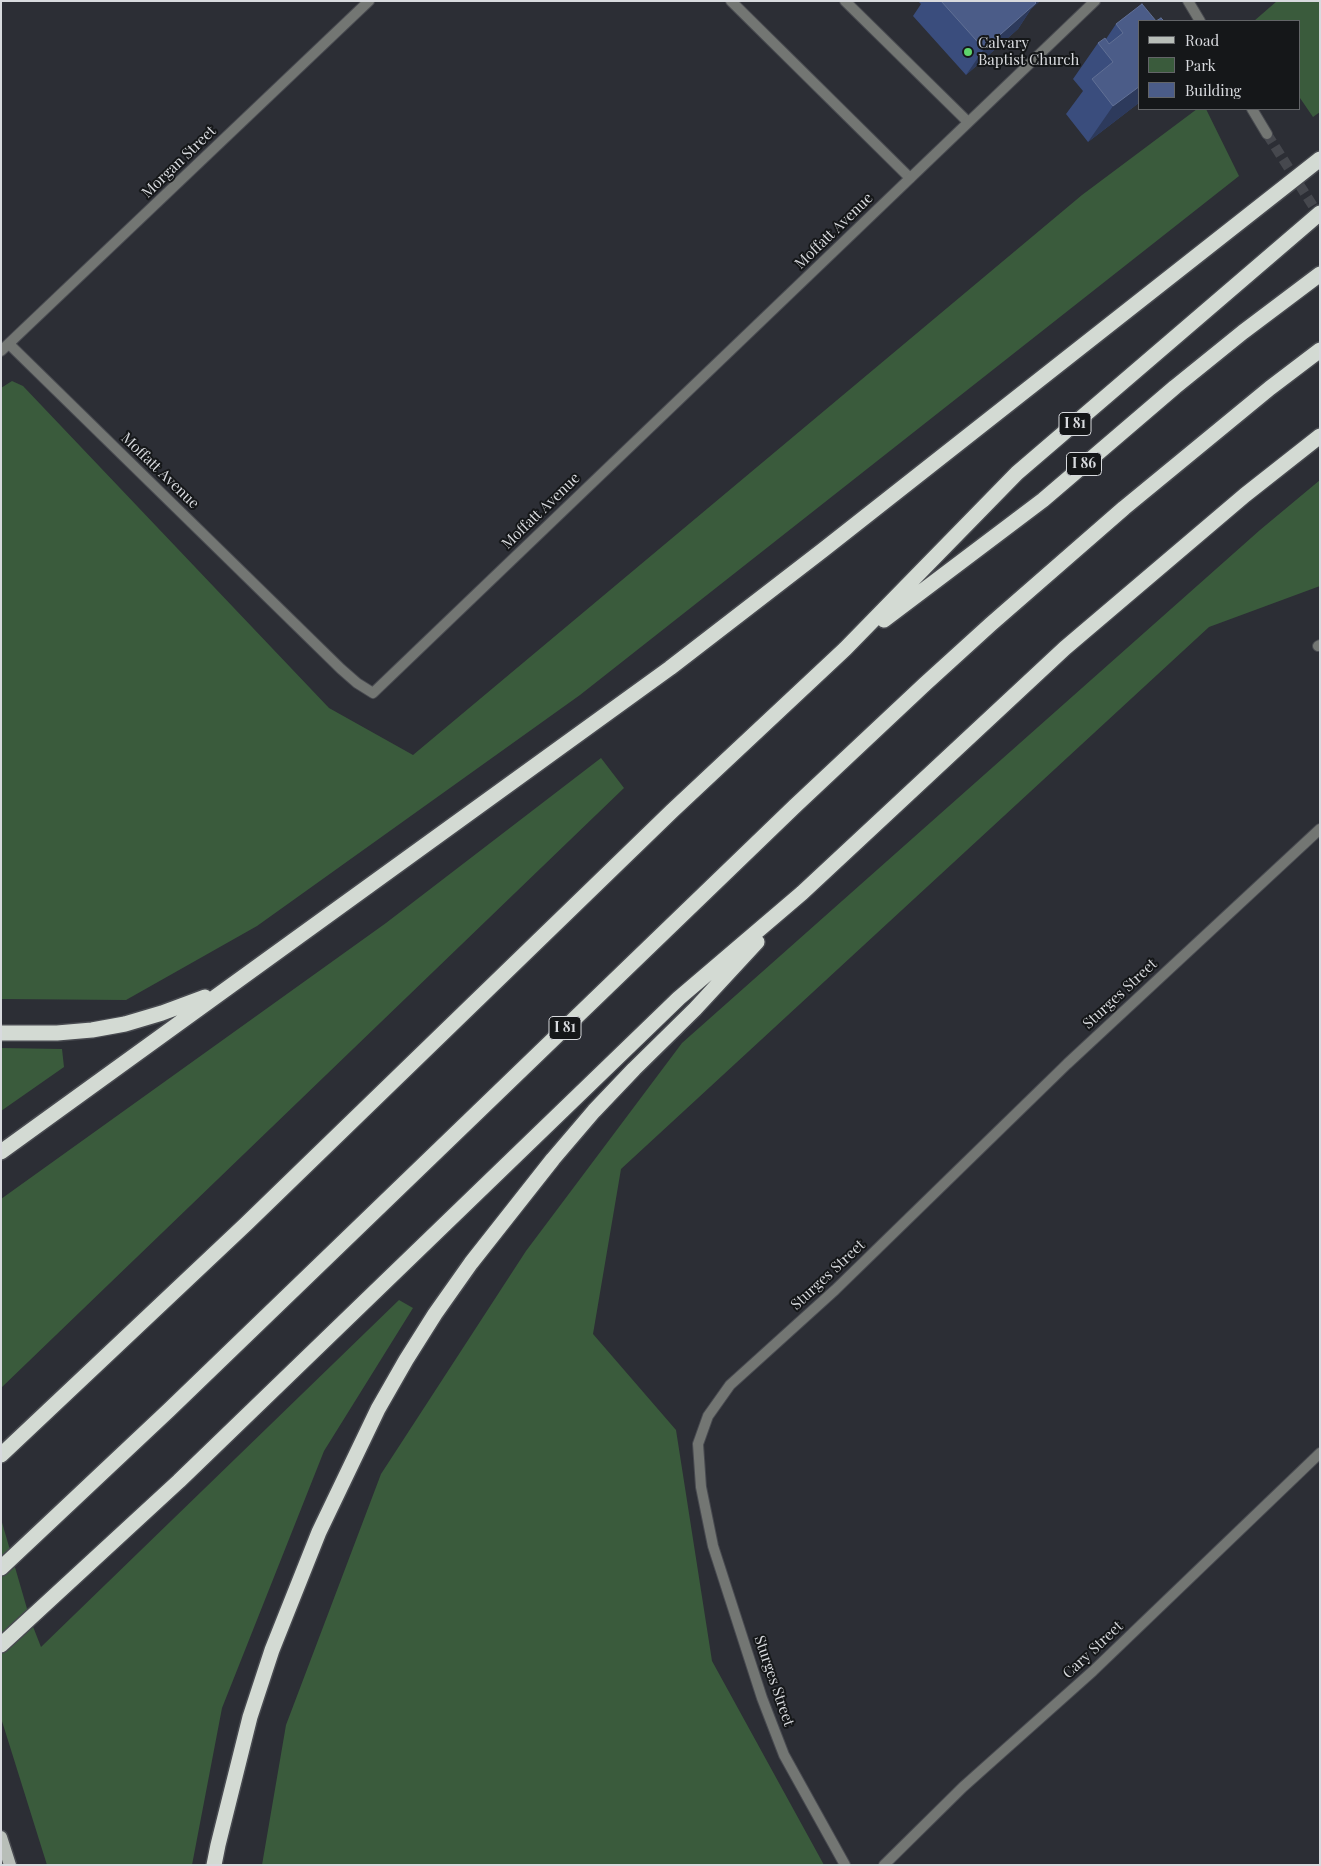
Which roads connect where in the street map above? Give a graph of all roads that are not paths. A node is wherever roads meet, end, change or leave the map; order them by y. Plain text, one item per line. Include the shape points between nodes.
1 (369, 1) edge
2 (731, 1) edge
3 (845, 1) edge
4 (1095, 1) edge
5 (1188, 1) edge
6 (1199, 20) edge
7 (1253, 110) edge
8 (968, 122) junction
9 (1267, 134) tunnel mouth
10 (1320, 159) edge
11 (910, 178) junction
12 (1320, 213) edge
13 (1320, 274) edge
14 (5, 347) edge
15 (1320, 350) edge
16 (1320, 436) edge
17 (845, 649) junction
18 (1320, 829) edge
19 (802, 893) junction
20 (234, 984) junction
21 (1, 1033) edge
22 (1, 1152) edge
23 (1320, 1453) edge
24 (1, 1455) edge
25 (1, 1568) edge
26 (1, 1645) edge
27 (1, 1837) edge
28 (10, 1865) edge
29 (214, 1865) edge
30 (845, 1865) edge
31 (884, 1865) edge

1 - 14 street, Morgan Street
2 - 11 street
3 - 8 street
4 - 8 street, Moffatt Avenue
5 - 6 street
7 - 9 street
8 - 11 street, Moffatt Avenue
10 - 20 highway via 670,668
11 - 14 street, Moffatt Avenue via 373,693 341,669
12 - 17 highway, I 81 via 1017,473
13 - 17 highway, I 86 via 1243,332 1042,500
15 - 25 highway, I 81 via 1124,508 926,684 788,812
16 - 19 highway via 1065,648
17 - 24 highway, I 81
18 - 30 street, Sturges Street via 1067,1064 835,1290 730,1385 708,1416 698,1444 701,1487 713,1546 784,1755
19 - 26 highway via 679,998 179,1481
19 - 29 highway via 695,1009 594,1111 553,1159 471,1263 406,1360 378,1409 318,1532 275,1642 250,1717
20 - 21 highway via 190,1003 125,1024 57,1033
20 - 22 highway
23 - 31 street, Cary Street via 1093,1671 963,1787
27 - 28 main road

